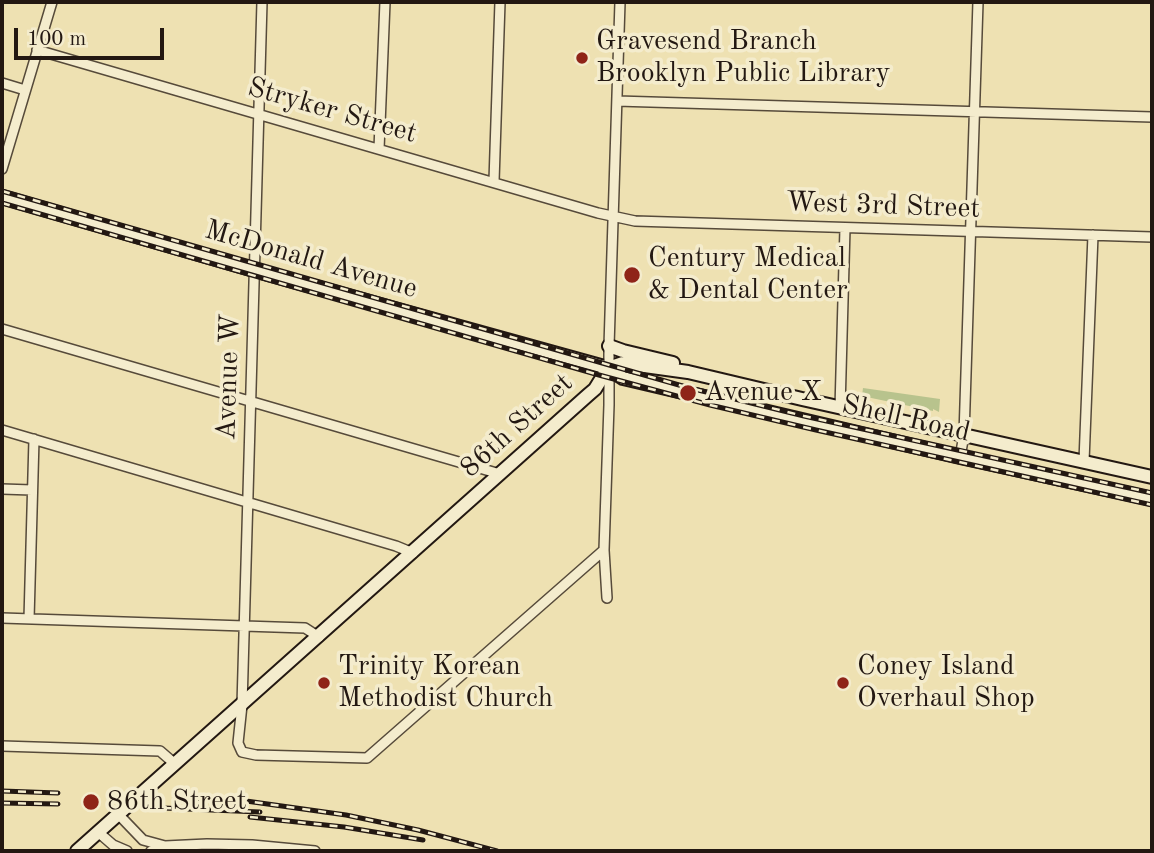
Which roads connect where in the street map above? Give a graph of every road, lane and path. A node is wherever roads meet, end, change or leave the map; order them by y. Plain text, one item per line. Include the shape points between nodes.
1 (52, 2) edge
2 (262, 2) edge
3 (385, 2) edge
4 (500, 2) edge
5 (620, 2) edge
6 (978, 2) edge
7 (37, 50) junction
8 (2, 83) edge
9 (26, 90) junction
10 (617, 101) junction
11 (974, 111) junction
12 (259, 114) junction
13 (1152, 117) edge
14 (379, 149) junction
15 (2, 169) edge
16 (494, 181) junction
17 (2, 197) edge
18 (614, 216) junction
19 (845, 228) junction
20 (971, 231) junction
21 (1093, 235) junction
22 (1152, 237) edge
23 (254, 270) junction
24 (2, 329) edge
25 (609, 346) junction
26 (608, 368) junction
27 (688, 372) junction
28 (251, 402) junction
29 (840, 408) junction
30 (2, 430) edge
31 (964, 435) junction
32 (34, 439) junction
33 (960, 457) junction
34 (1084, 461) junction
35 (500, 474) junction
36 (1152, 477) edge
37 (2, 489) edge
38 (32, 490) junction
39 (1152, 499) edge
40 (248, 502) junction
41 (604, 550) junction
42 (413, 553) junction
43 (607, 598) dead end
44 (2, 618) edge
45 (29, 619) junction
46 (244, 625) junction
47 (319, 637) junction
48 (242, 705) junction
49 (2, 746) edge
50 (175, 764) junction
51 (119, 814) junction
52 (98, 832) junction
53 (165, 846) junction
54 (77, 851) edge
55 (127, 851) edge
56 (151, 851) edge
57 (315, 851) edge

1 - 7 street
2 - 12 street, Avenue W
3 - 14 street
4 - 16 street
5 - 10 street
6 - 11 street
7 - 9 street
7 - 12 street, Stryker Street
8 - 9 street
9 - 15 street
10 - 11 street
10 - 18 street
11 - 13 street
11 - 20 street
12 - 14 street, Stryker Street
12 - 23 street, Avenue W
14 - 16 street, Stryker Street
16 - 18 street, Stryker Street
17 - 23 main road, McDonald Avenue
18 - 19 street, West 3rd Street via 635,221
18 - 25 street
19 - 20 street, West 3rd Street
19 - 29 street
20 - 21 street, West 3rd Street
20 - 31 street
21 - 22 street, West 3rd Street
21 - 34 street
23 - 26 main road, McDonald Avenue
23 - 28 street, Avenue W
24 - 28 street
25 - 26 street
25 - 27 main road, Shell Road via 674,363
26 - 27 main road, Shell Road via 623,363
26 - 33 main road, Shell Road via 623,378
26 - 35 main road, 86th Street via 588,396
26 - 41 street
27 - 29 main road, Shell Road
28 - 35 street
28 - 40 street, Avenue W
29 - 31 main road, Shell Road
30 - 32 street
31 - 33 street
31 - 34 main road, Shell Road
32 - 38 street
32 - 40 street
33 - 39 main road, Shell Road
34 - 36 main road, Shell Road
35 - 42 main road, 86th Street
37 - 38 street
38 - 45 street
40 - 42 street
40 - 46 street, Avenue W
41 - 43 street
41 - 48 street, Avenue W via 367,758 242,752
42 - 47 main road, 86th Street
44 - 45 street
45 - 46 street
46 - 47 street via 305,628
46 - 48 street, Avenue W
47 - 48 main road, 86th Street
48 - 50 main road, 86th Street
49 - 50 street via 160,751
50 - 51 main road, 86th Street
51 - 52 main road, 86th Street
51 - 53 street via 143,840
52 - 54 main road, 86th Street
52 - 55 street
53 - 56 street
53 - 57 street via 252,845

